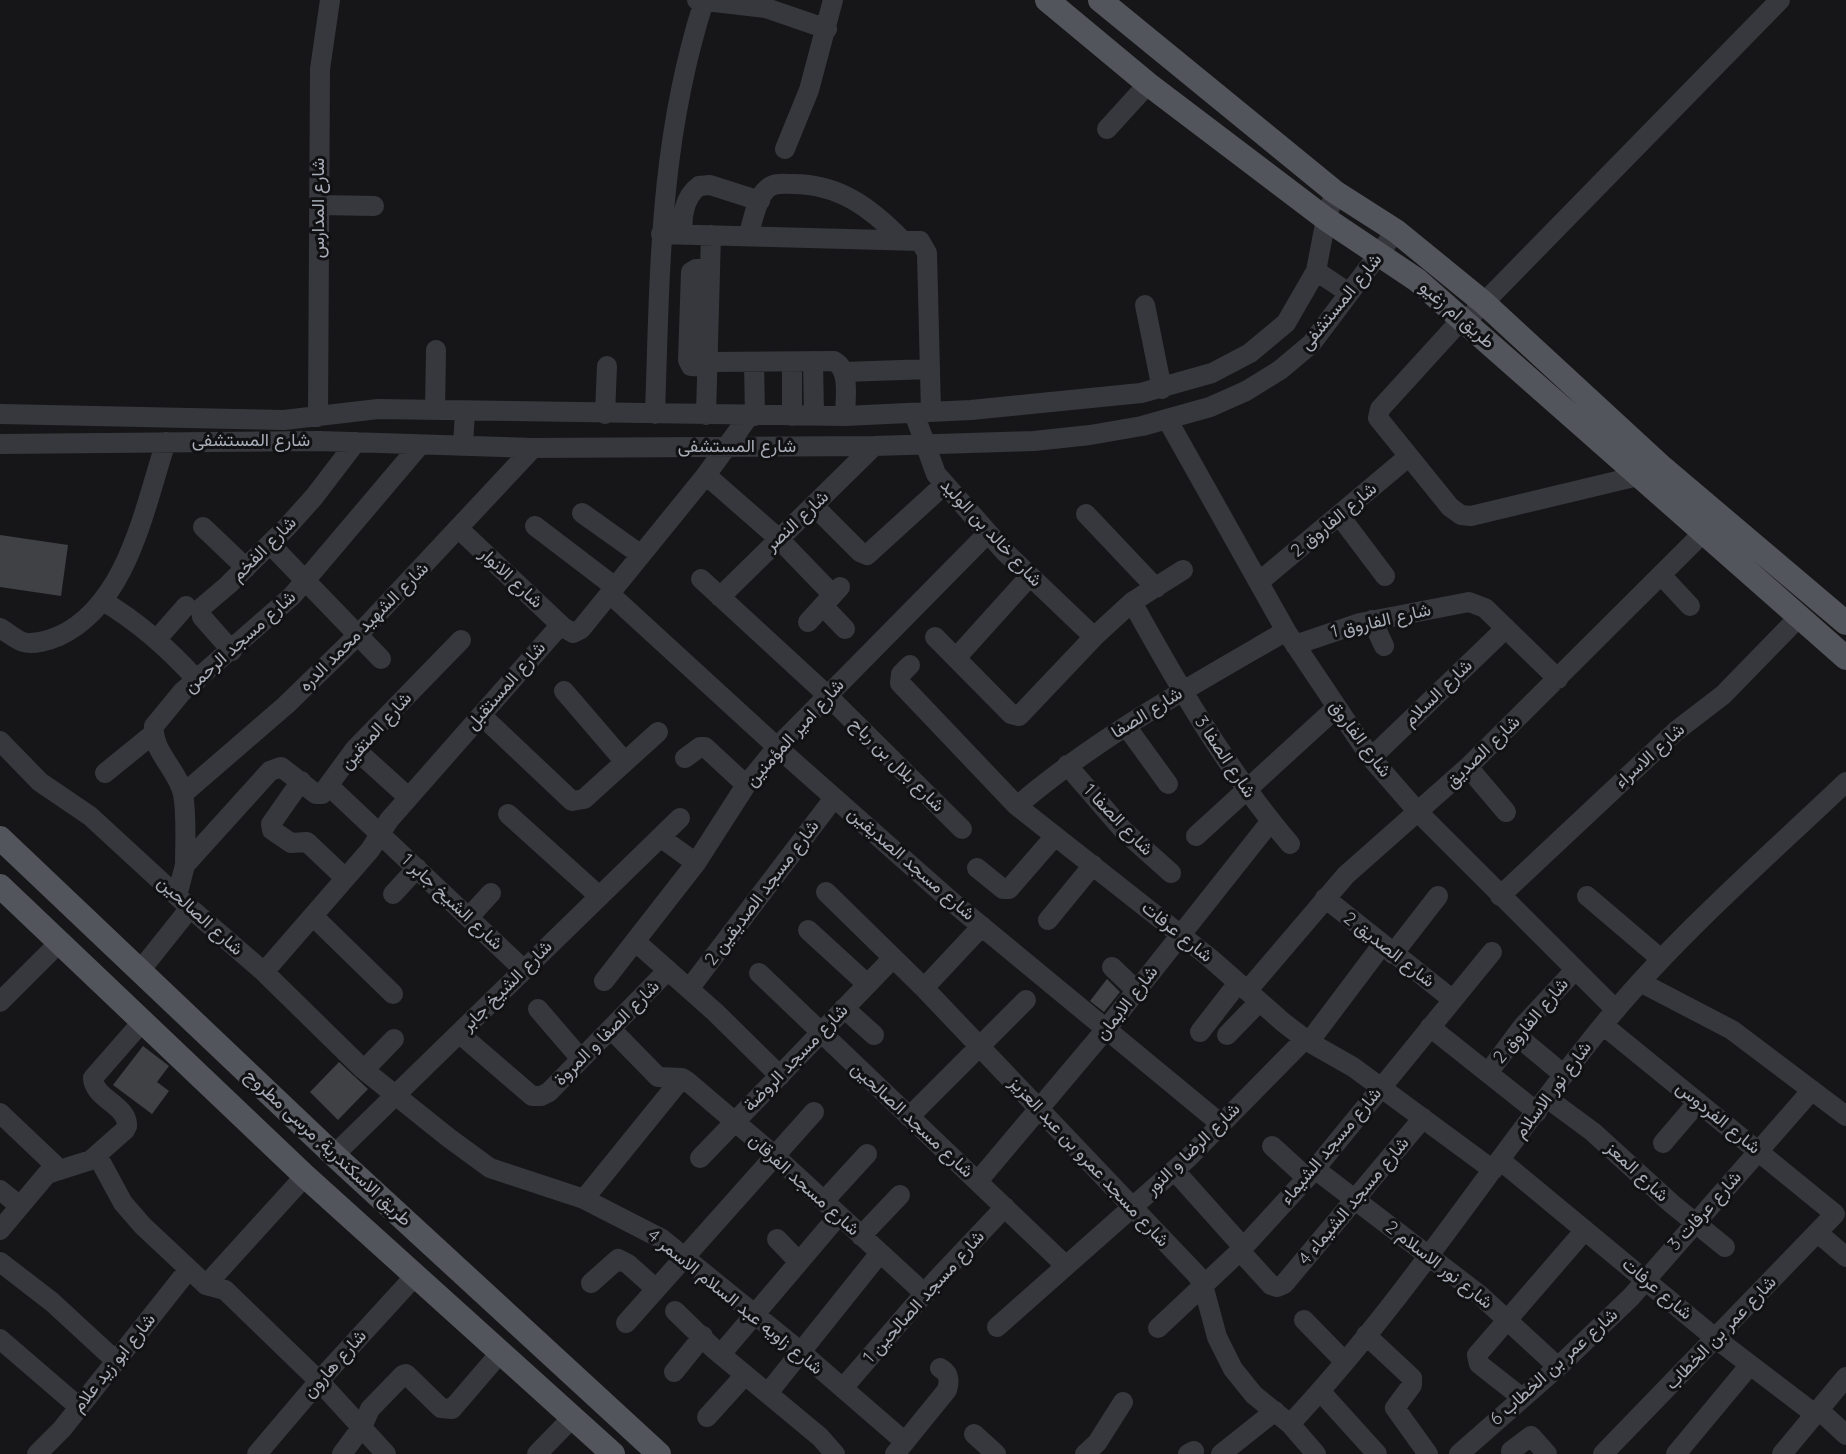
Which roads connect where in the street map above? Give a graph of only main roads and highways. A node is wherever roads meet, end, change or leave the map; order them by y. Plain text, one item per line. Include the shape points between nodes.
1 (1047, 0) edge
2 (1100, 0) edge
3 (1562, 376) junction
4 (1545, 393) junction
5 (1846, 622) edge
6 (1846, 658) edge
7 (0, 838) edge
8 (0, 885) edge
9 (614, 1454) edge
10 (659, 1454) edge

1 - 4 main road, طريق ام زغيو via 1148,84 1326,219 1408,273
2 - 3 main road, طريق ام زغيو via 1335,192 1396,231 1483,302
3 - 4 main road
3 - 5 main road, طريق ام زغيو via 1663,468
4 - 6 main road, طريق ام زغيو
7 - 10 main road, طريق الاسكندرية, مرسى مطروح via 334,1155
8 - 9 main road, طريق الاسكندرية, مرسى مطروح via 305,1176

